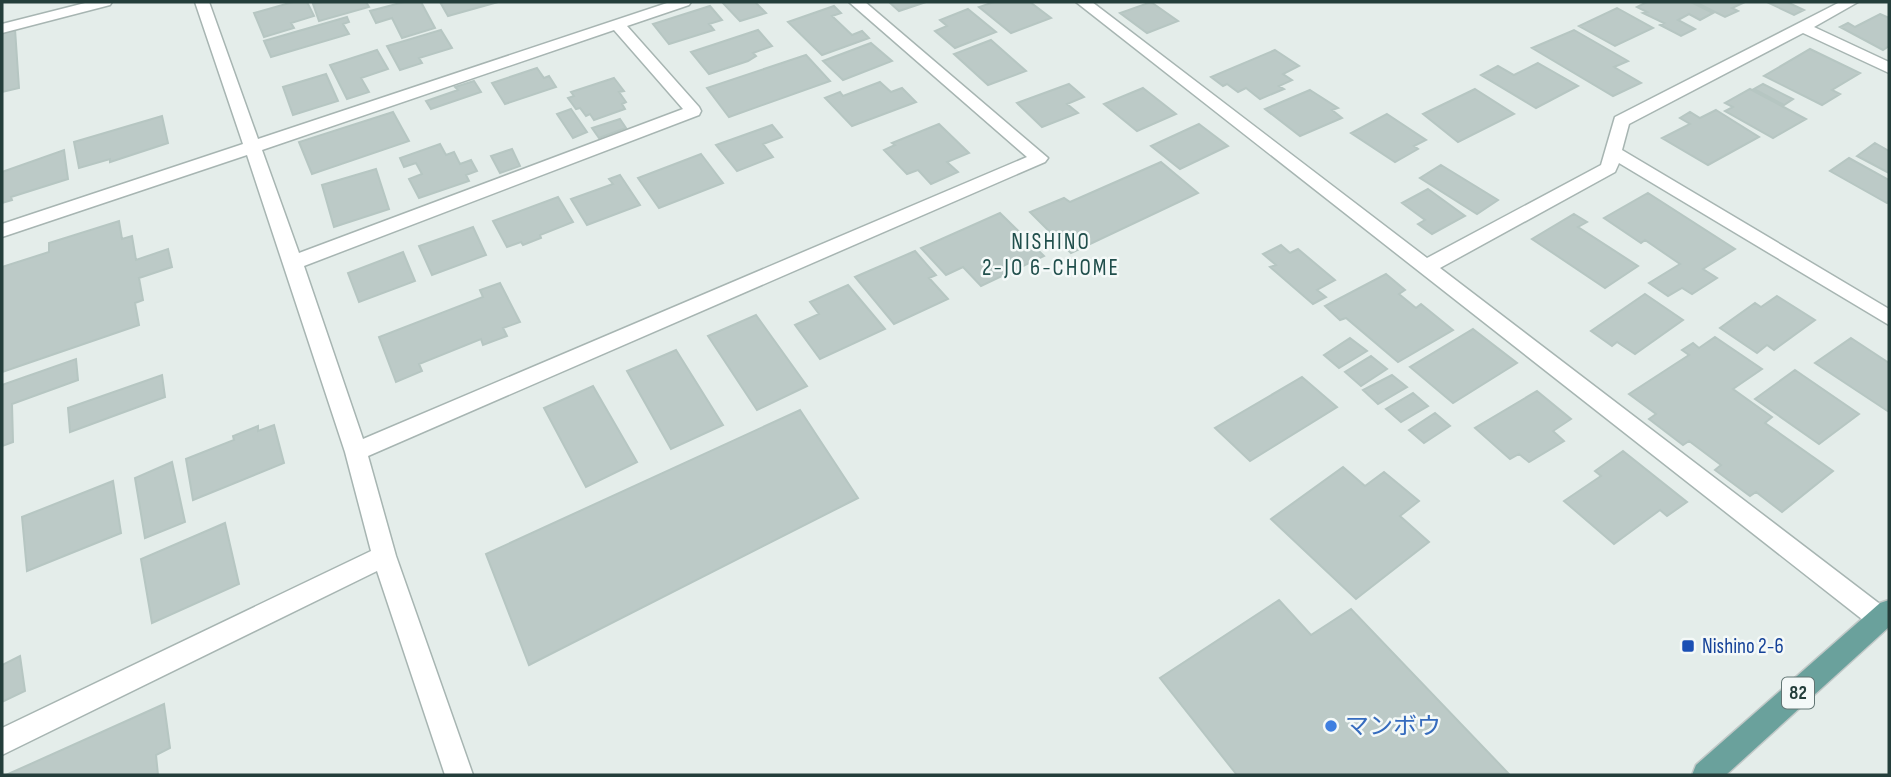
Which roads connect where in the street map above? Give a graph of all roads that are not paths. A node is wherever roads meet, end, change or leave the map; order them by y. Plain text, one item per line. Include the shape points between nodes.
1 (105, 2) edge
2 (202, 2) edge
3 (684, 2) edge
4 (856, 2) edge
5 (1083, 2) edge
6 (1851, 2) edge
7 (617, 24) junction
8 (1802, 27) junction
9 (2, 29) edge
10 (1889, 68) edge
11 (253, 147) junction
12 (1613, 152) junction
13 (2, 231) edge
14 (293, 263) junction
15 (1426, 267) junction
16 (1889, 318) edge
17 (356, 452) junction
18 (384, 556) junction
19 (1885, 615) edge
20 (2, 742) edge
21 (459, 775) edge
22 (1706, 775) edge

1 - 9 street
2 - 11 street
3 - 7 street
4 - 17 street via 1039,158
5 - 15 street
6 - 8 street
7 - 11 street
7 - 14 street via 693,111
8 - 10 street
8 - 12 street via 1621,121
11 - 13 street
11 - 14 street
12 - 15 street via 1609,168
12 - 16 street
14 - 17 street
15 - 19 street
17 - 18 street
18 - 20 street
18 - 21 street
19 - 22 main road, 82

